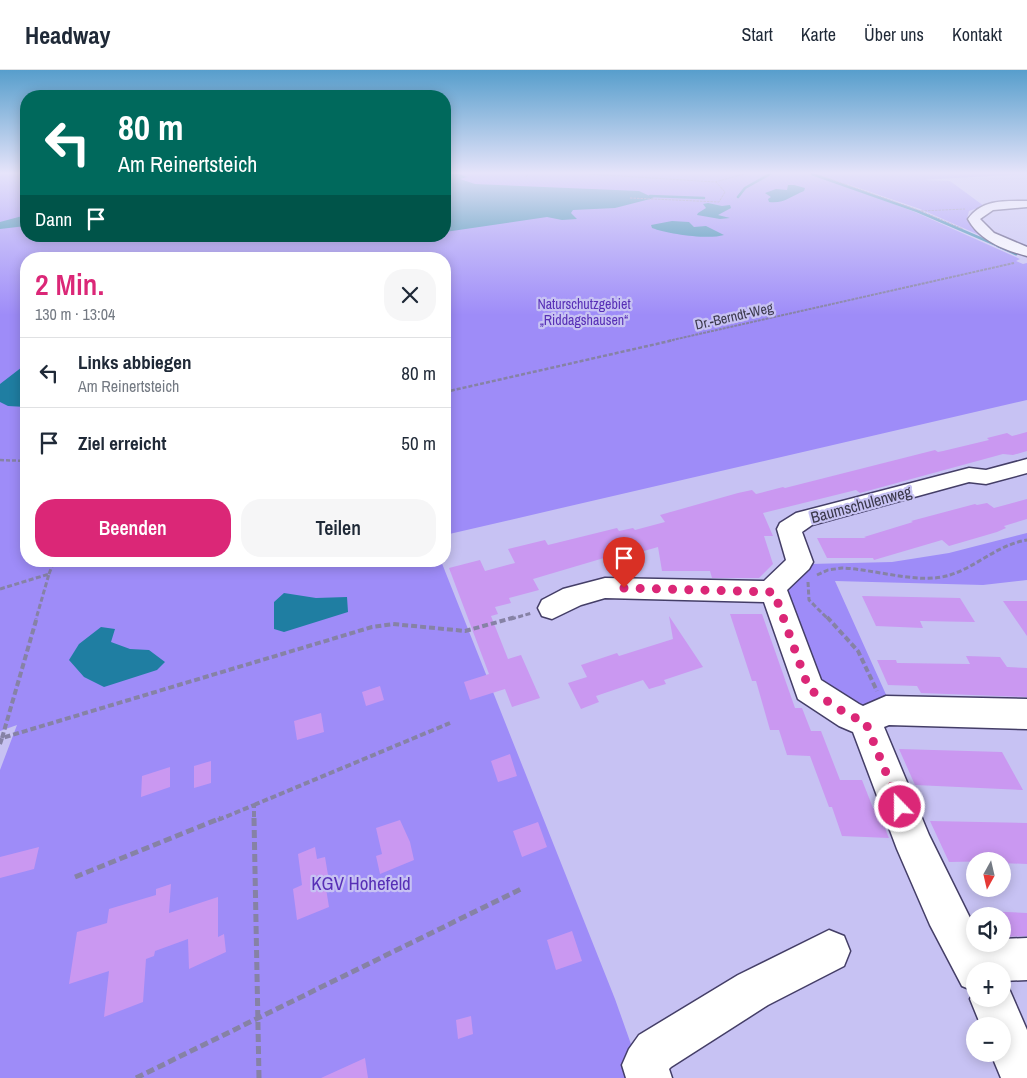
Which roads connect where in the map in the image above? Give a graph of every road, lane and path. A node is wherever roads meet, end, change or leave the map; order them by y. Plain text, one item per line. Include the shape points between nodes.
1 (944, 221) edge
2 (975, 221) edge
3 (963, 229) dead end
4 (1027, 252) edge
5 (1017, 262) dead end
6 (451, 391) edge
7 (0, 460) edge
8 (20, 462) edge
9 (1027, 466) edge
10 (1027, 540) edge
11 (52, 567) edge
12 (49, 574) junction
13 (816, 576) dead end
14 (781, 584) junction
15 (0, 589) edge
16 (552, 608) joint
17 (1027, 714) edge
18 (875, 716) junction
19 (450, 723) dead end
20 (2, 738) junction
21 (0, 744) edge
22 (254, 805) junction
23 (75, 877) dead end
24 (523, 888) dead end
25 (829, 951) dead end
26 (1027, 959) edge
27 (972, 962) edge
28 (1004, 962) edge
29 (995, 1007) edge
30 (258, 1017) junction
31 (136, 1078) edge
32 (259, 1078) edge
33 (649, 1078) edge
34 (1024, 1078) edge

1 - 3 path
2 - 4 street via 990,236
5 - 6 path, Dr.-Berndt-Weg
7 - 8 path
9 - 14 street, Baumschulenweg via 986,476 969,475 804,519 789,529 800,562
10 - 13 path via 997,548 957,574 936,578 912,578 840,567 824,570
11 - 12 path
12 - 15 path
12 - 20 path
14 - 16 street via 605,588 574,597
14 - 18 street via 809,689 850,716
14 - 18 path via 808,581 809,600 858,651
16 - 20 path via 464,631 393,624 372,627
17 - 18 street
18 - 27 street via 928,875
19 - 22 path
20 - 21 path
22 - 23 path
22 - 30 path
24 - 30 path
25 - 33 street via 753,990 655,1051 645,1066
26 - 28 street
29 - 34 street
30 - 31 path
30 - 32 path

